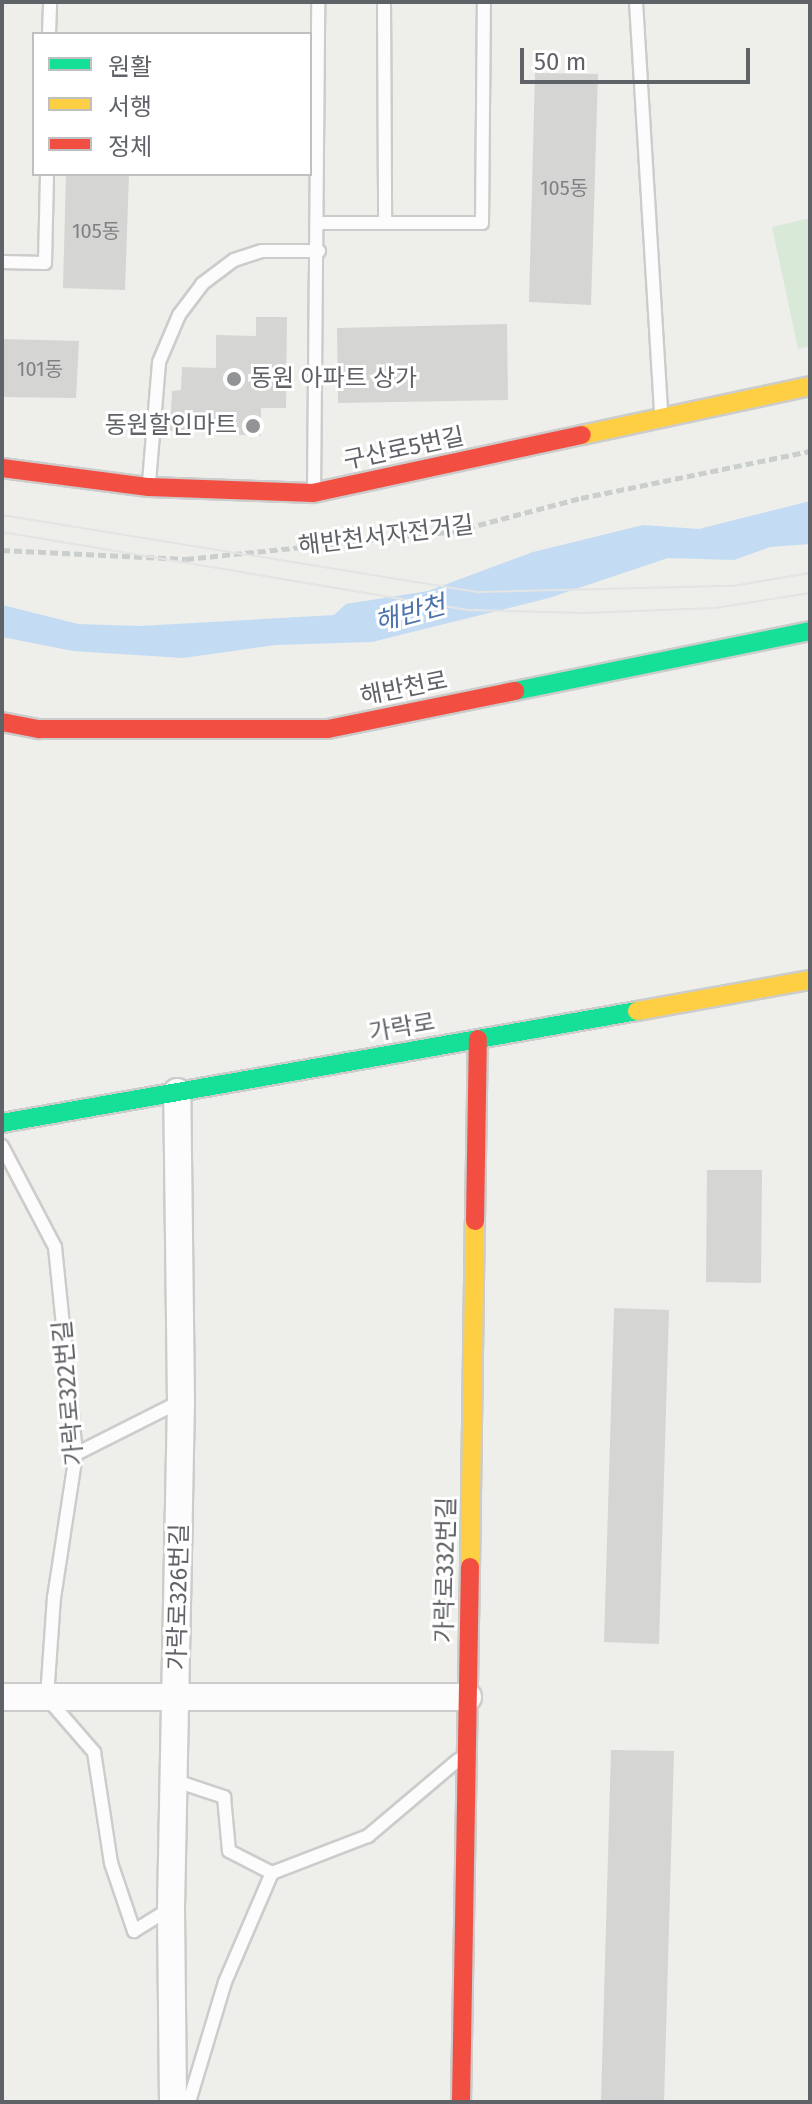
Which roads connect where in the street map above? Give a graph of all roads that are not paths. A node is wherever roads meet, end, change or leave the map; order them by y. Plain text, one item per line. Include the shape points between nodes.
1 (50, 2) edge
2 (318, 2) edge
3 (384, 2) edge
4 (484, 2) edge
5 (636, 2) edge
6 (49, 32) edge
7 (47, 176) edge
8 (319, 223) junction
9 (385, 223) junction
10 (319, 251) junction
11 (2, 262) edge
12 (810, 386) edge
13 (661, 420) junction
14 (2, 468) edge
15 (149, 487) junction
16 (313, 493) junction
17 (810, 631) edge
18 (2, 722) edge
19 (810, 980) edge
20 (478, 1039) junction
21 (177, 1092) junction
22 (2, 1123) edge
23 (2, 1146) edge
24 (181, 1401) junction
25 (76, 1454) junction
26 (2, 1697) edge
27 (468, 1697) junction
28 (47, 1698) junction
29 (177, 1699) junction
30 (466, 1754) junction
31 (176, 1781) junction
32 (272, 1873) junction
33 (171, 1908) junction
34 (173, 2102) edge
35 (189, 2102) edge
36 (461, 2102) edge

1 - 6 lane
2 - 8 lane
3 - 9 lane
4 - 9 lane via 482,223
5 - 13 lane
7 - 11 lane via 45,263
8 - 9 lane
8 - 10 lane
10 - 15 lane via 262,251 234,260 202,284 179,315 159,362
10 - 16 lane
12 - 13 street, 구산로5번길
13 - 16 street, 구산로5번길
14 - 15 street, 구산로5번길
15 - 16 street, 구산로5번길
17 - 18 street, 해반천로 via 328,729 39,729
19 - 20 street, 가락로
20 - 21 street, 가락로
20 - 27 street, 가락로332번길
21 - 22 street, 가락로
21 - 24 street, 가락로326번길
23 - 25 lane, 가락로322번길 via 55,1247
24 - 25 lane
24 - 29 street, 가락로326번길
25 - 28 lane, 가락로322번길 via 54,1597
26 - 28 street
27 - 29 street
27 - 30 street, 가락로332번길
28 - 29 street
28 - 33 lane via 94,1752 111,1863 134,1931
29 - 31 street, 가락로326번길
30 - 32 lane via 368,1836
30 - 36 street, 가락로332번길
31 - 32 lane via 224,1797 229,1851
31 - 33 street, 가락로326번길
32 - 35 lane via 225,1982
33 - 34 street, 가락로326번길

